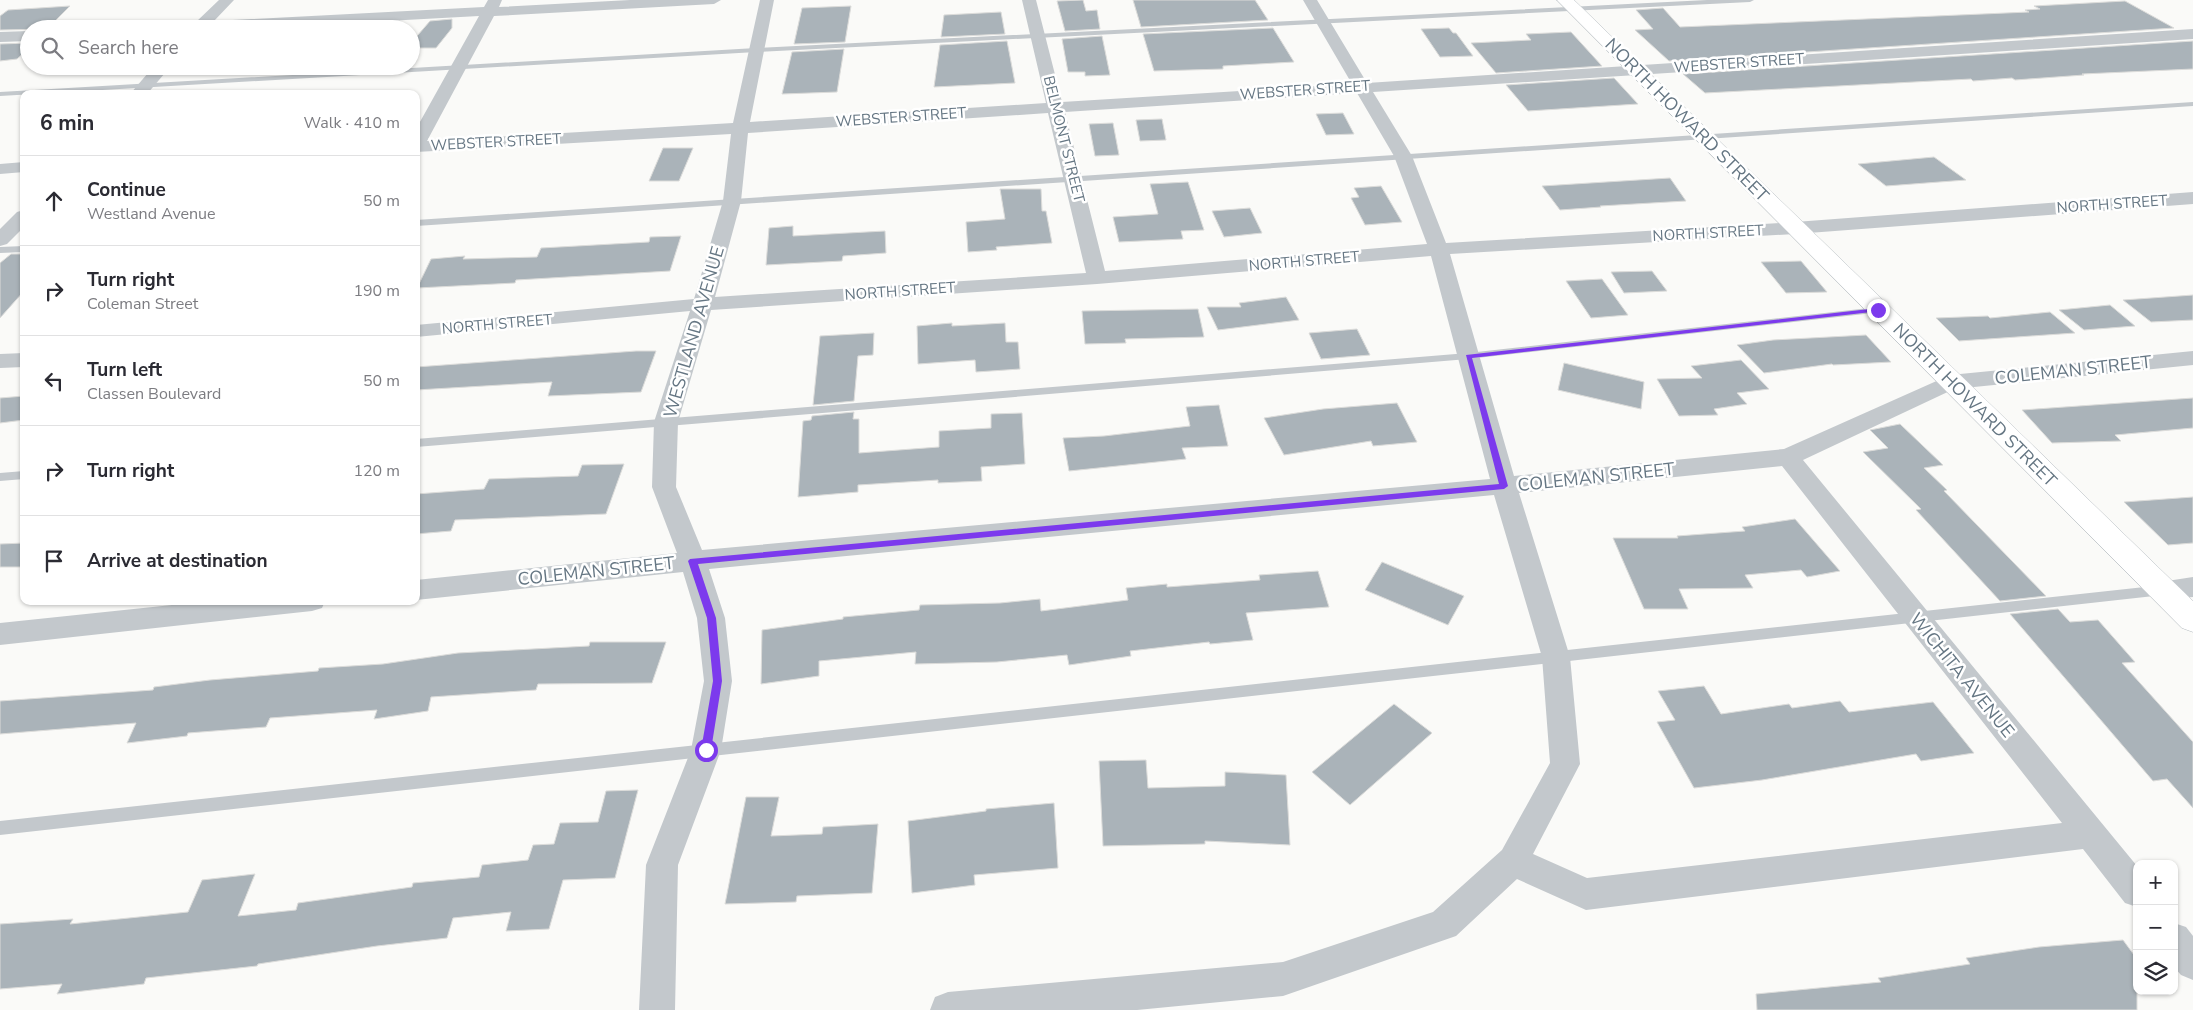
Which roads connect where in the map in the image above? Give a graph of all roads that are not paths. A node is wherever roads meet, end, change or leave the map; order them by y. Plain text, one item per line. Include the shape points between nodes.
1 (227, 0) edge
2 (714, 0) edge
3 (767, 0) edge
4 (1029, 0) edge
5 (1750, 0) edge
6 (492, 5) edge
7 (1570, 5) edge
8 (1317, 10) edge
9 (206, 20) edge
10 (292, 20) edge
11 (2193, 34) edge
12 (20, 36) edge
13 (1038, 36) junction
14 (0, 37) edge
15 (756, 50) junction
16 (458, 68) junction
17 (1636, 70) junction
18 (420, 71) edge
19 (156, 75) edge
20 (357, 75) edge
21 (1363, 86) junction
22 (142, 90) edge
23 (20, 93) edge
24 (0, 94) edge
25 (2193, 104) edge
26 (1056, 106) junction
27 (740, 128) junction
28 (1702, 136) junction
29 (420, 139) edge
30 (420, 146) edge
31 (1403, 156) junction
32 (20, 168) edge
33 (0, 169) edge
34 (1074, 179) junction
35 (2193, 198) edge
36 (732, 201) junction
37 (20, 220) edge
38 (420, 223) edge
39 (1795, 228) junction
40 (0, 240) edge
41 (20, 249) edge
42 (1439, 249) junction
43 (0, 250) edge
44 (1098, 278) junction
45 (703, 304) junction
46 (1878, 310) junction
47 (420, 331) edge
48 (1468, 356) junction
49 (2193, 358) edge
50 (20, 360) edge
51 (0, 361) edge
52 (1950, 382) junction
53 (666, 422) junction
54 (420, 443) edge
55 (1788, 457) junction
56 (20, 475) edge
57 (0, 477) edge
58 (1504, 486) junction
59 (693, 561) junction
60 (2193, 587) edge
61 (420, 590) edge
62 (2164, 590) junction
63 (274, 605) edge
64 (1916, 617) junction
65 (2193, 620) edge
66 (0, 634) edge
67 (1556, 657) junction
68 (706, 750) junction
69 (0, 828) edge
70 (2090, 834) junction
71 (1513, 861) junction
72 (2133, 887) edge
73 (2178, 944) edge
74 (2193, 963) edge
75 (657, 1010) edge
76 (948, 1010) edge

1 - 9 street
2 - 6 street
3 - 15 street, WESTLAND AVENUE
4 - 13 street, BELMONT STREET
5 - 7 lane
6 - 10 street
6 - 16 street
7 - 8 lane
7 - 17 street, NORTH HOWARD STREET
8 - 13 lane
8 - 21 street
11 - 17 street, WEBSTER STREET
12 - 14 street
13 - 15 lane
13 - 26 street, BELMONT STREET
15 - 16 lane
15 - 27 street, WESTLAND AVENUE
16 - 18 lane
16 - 29 street
17 - 21 street, WEBSTER STREET
17 - 28 street, NORTH HOWARD STREET
19 - 22 street
20 - 22 lane
21 - 26 street, WEBSTER STREET
21 - 31 street
23 - 24 lane
25 - 28 lane
26 - 27 street, WEBSTER STREET
26 - 34 street, BELMONT STREET
27 - 30 street, WEBSTER STREET
27 - 36 street, WESTLAND AVENUE
28 - 31 lane
28 - 39 street, NORTH HOWARD STREET
31 - 34 lane
31 - 42 street
32 - 33 street
34 - 36 lane
34 - 44 street, BELMONT STREET
35 - 39 street, NORTH STREET
36 - 38 lane
36 - 45 street, WESTLAND AVENUE
37 - 40 street
39 - 42 street, NORTH STREET
39 - 46 street, NORTH HOWARD STREET
41 - 43 lane
42 - 44 street, NORTH STREET
42 - 48 street
44 - 45 street, NORTH STREET
45 - 47 street, NORTH STREET
45 - 53 street, WESTLAND AVENUE
46 - 48 lane
46 - 52 street, NORTH HOWARD STREET
48 - 53 lane
48 - 58 street
49 - 52 street, COLEMAN STREET
50 - 51 street
52 - 55 street, COLEMAN STREET
52 - 62 street, NORTH HOWARD STREET
53 - 54 lane
53 - 59 street, WESTLAND AVENUE via 664,487
55 - 58 street, COLEMAN STREET
55 - 64 street, WICHITA AVENUE
56 - 57 lane
58 - 59 street, COLEMAN STREET
58 - 67 street
59 - 61 street, COLEMAN STREET
59 - 68 street, WESTLAND AVENUE via 711,618 718,681
60 - 62 street
62 - 64 lane
62 - 65 street, NORTH HOWARD STREET
63 - 66 street
64 - 67 lane
64 - 70 street, WICHITA AVENUE
67 - 68 lane
67 - 71 street via 1565,764
68 - 69 lane
68 - 75 street, WESTLAND AVENUE via 662,865
70 - 71 street via 1586,894
70 - 72 street, WICHITA AVENUE
71 - 76 street via 1444,925 1284,979
73 - 74 street

